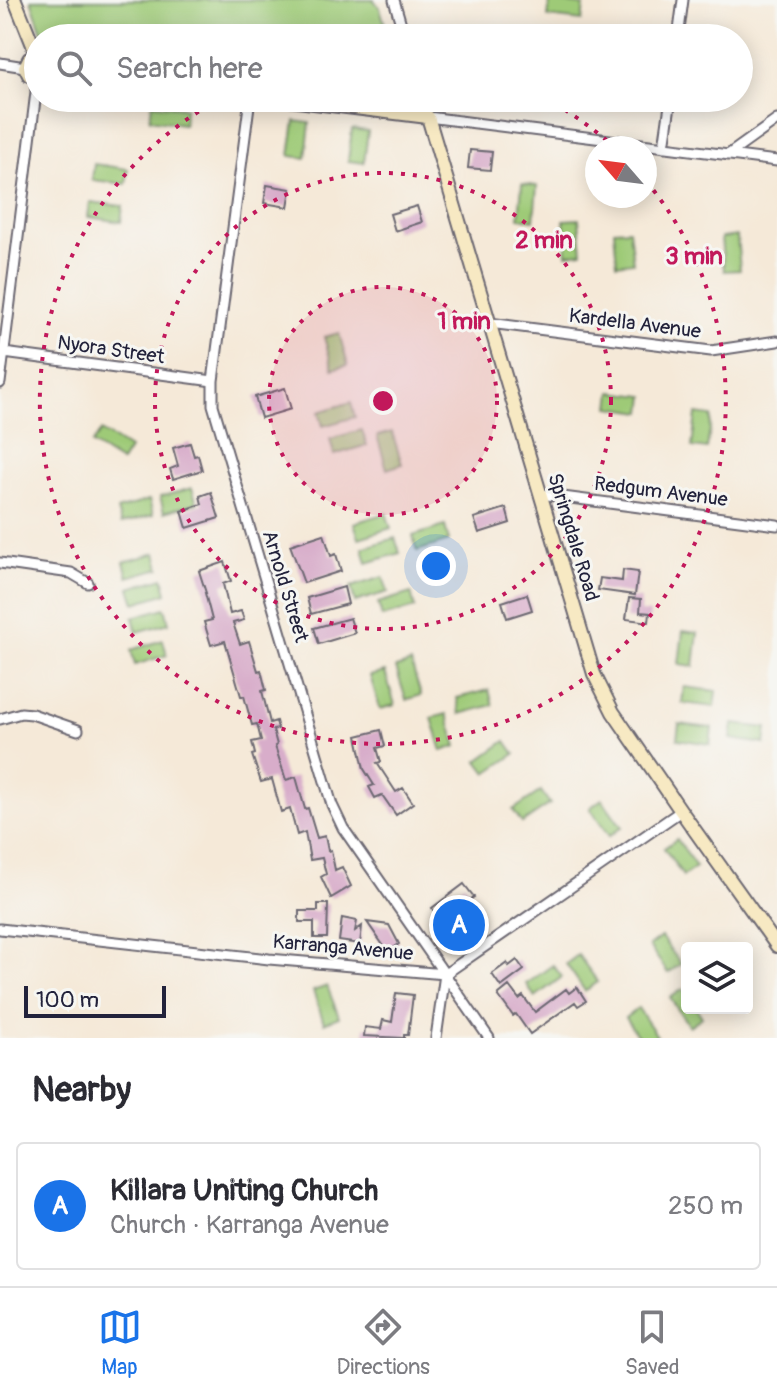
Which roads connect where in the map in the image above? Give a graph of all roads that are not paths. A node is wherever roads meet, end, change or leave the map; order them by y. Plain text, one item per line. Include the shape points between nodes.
1 (15, 0) edge
2 (394, 0) edge
3 (683, 0) edge
4 (25, 24) edge
5 (401, 24) edge
6 (680, 24) edge
7 (24, 62) edge
8 (0, 63) edge
9 (34, 112) edge
10 (248, 112) edge
11 (387, 112) edge
12 (426, 112) edge
13 (669, 112) edge
14 (428, 117) junction
15 (777, 120) edge
16 (664, 147) junction
17 (728, 155) junction
18 (777, 161) edge
19 (489, 323) junction
20 (777, 341) edge
21 (4, 353) junction
22 (213, 381) junction
23 (0, 383) edge
24 (540, 494) junction
25 (777, 525) edge
26 (0, 563) edge
27 (88, 583) dead end
28 (0, 719) edge
29 (78, 730) dead end
30 (681, 811) junction
31 (0, 929) edge
32 (777, 946) edge
33 (445, 974) junction
34 (436, 1038) edge
35 (489, 1038) edge

1 - 4 main road
2 - 5 street
3 - 6 street
7 - 8 street
9 - 21 street
10 - 22 street, Arnold Street
11 - 14 main road
12 - 14 street, Springdale Road
13 - 16 street
14 - 16 street
14 - 19 main road, Springdale Road
15 - 17 street
16 - 17 street
17 - 18 street
19 - 20 street, Kardella Avenue via 711,351
19 - 24 main road, Springdale Road
21 - 22 street, Nyora Street
21 - 23 street
22 - 33 street, Arnold Street via 213,405 332,805
24 - 25 street, Redgum Avenue
24 - 30 main road, Springdale Road via 594,674 613,712
26 - 27 street via 71,573
28 - 29 street via 32,714
30 - 32 main road, Springdale Road
30 - 33 street
31 - 33 street, Karranga Avenue
33 - 34 street
33 - 35 street, Arnold Street

